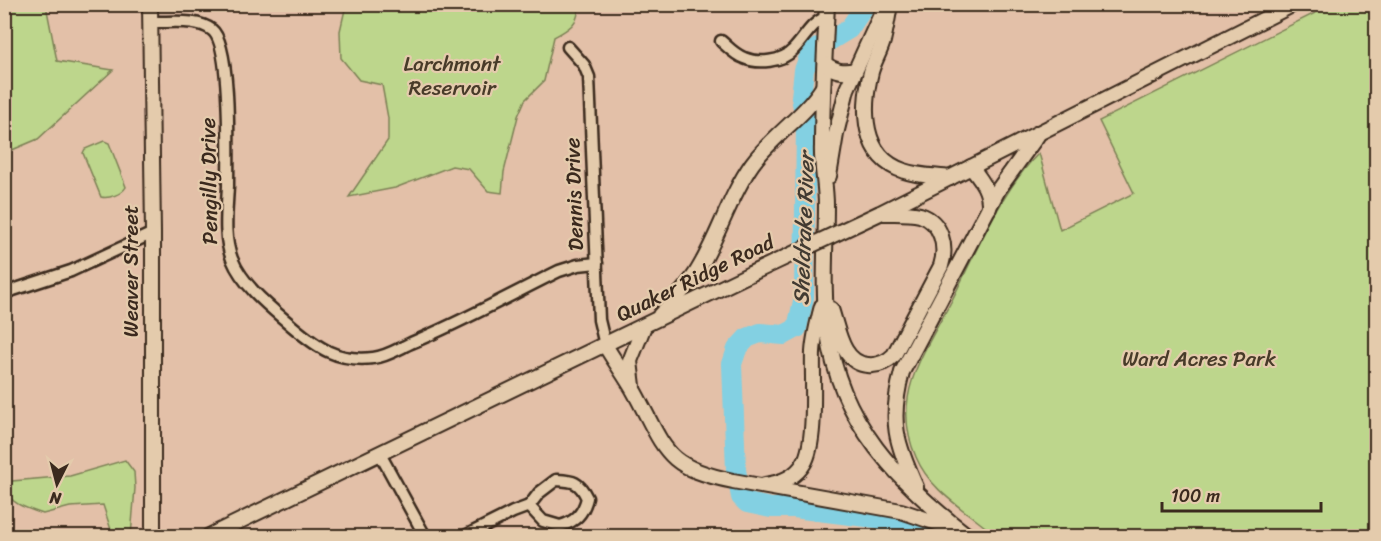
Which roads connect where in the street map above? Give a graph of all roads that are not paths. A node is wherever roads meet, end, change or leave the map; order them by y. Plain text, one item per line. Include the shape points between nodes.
1 (150, 4) edge
2 (888, 4) edge
3 (1294, 4) edge
4 (827, 11) edge
5 (150, 22) junction
6 (721, 41) dead end
7 (568, 47) dead end
8 (825, 57) junction
9 (855, 70) junction
10 (824, 86) junction
11 (1040, 133) junction
12 (970, 167) junction
13 (950, 178) junction
14 (826, 202) junction
15 (989, 208) junction
16 (880, 213) junction
17 (153, 233) junction
18 (597, 263) junction
19 (825, 290) junction
20 (4, 293) edge
21 (649, 323) junction
22 (605, 345) junction
23 (634, 391) junction
24 (380, 454) junction
25 (757, 485) junction
26 (919, 494) junction
27 (529, 506) junction
28 (964, 533) edge
29 (153, 537) edge
30 (209, 537) edge
31 (425, 537) edge
32 (465, 537) edge

1 - 5 street, Weaver Street
2 - 9 street
2 - 13 street via 882,44 871,70 867,94 869,138 878,154 893,166
3 - 11 street, Quaker Ridge Road
4 - 6 street via 790,54 774,60 743,58
4 - 8 street
5 - 17 street, Weaver Street
5 - 18 street, Pengilly Drive via 200,23 217,36 225,69 229,251 241,275 266,303 316,346 346,358 375,358 429,336 559,271
7 - 18 street, Dennis Drive via 584,65 588,77
8 - 9 street via 836,71
8 - 10 street
9 - 14 street via 839,117
10 - 14 street via 822,148
10 - 21 street via 812,103 761,152 741,181 698,271
11 - 12 street, Quaker Ridge Road
11 - 15 street
12 - 13 street, Quaker Ridge Road
12 - 15 street via 985,185
13 - 16 street, Quaker Ridge Road
14 - 19 street
15 - 26 street via 898,386 897,441
16 - 19 street via 926,218 941,234 944,251 941,266 894,355 884,363 870,366 849,357
16 - 21 street, Quaker Ridge Road, bridge
17 - 20 street via 70,271
17 - 29 street, Weaver Street
18 - 22 street, Dennis Drive via 599,320
19 - 25 street via 813,349 808,455 790,477
19 - 26 street via 830,347 845,399 876,449
21 - 22 street, Quaker Ridge Road
21 - 23 street via 630,362
22 - 23 street
22 - 24 street, Quaker Ridge Road
23 - 25 street via 658,440 687,468
24 - 30 street, Quaker Ridge Road
24 - 31 street
25 - 28 street via 895,510
26 - 28 street
27 - 27 street via 543,521 560,526 576,518 587,498 572,481 556,480
27 - 32 street

